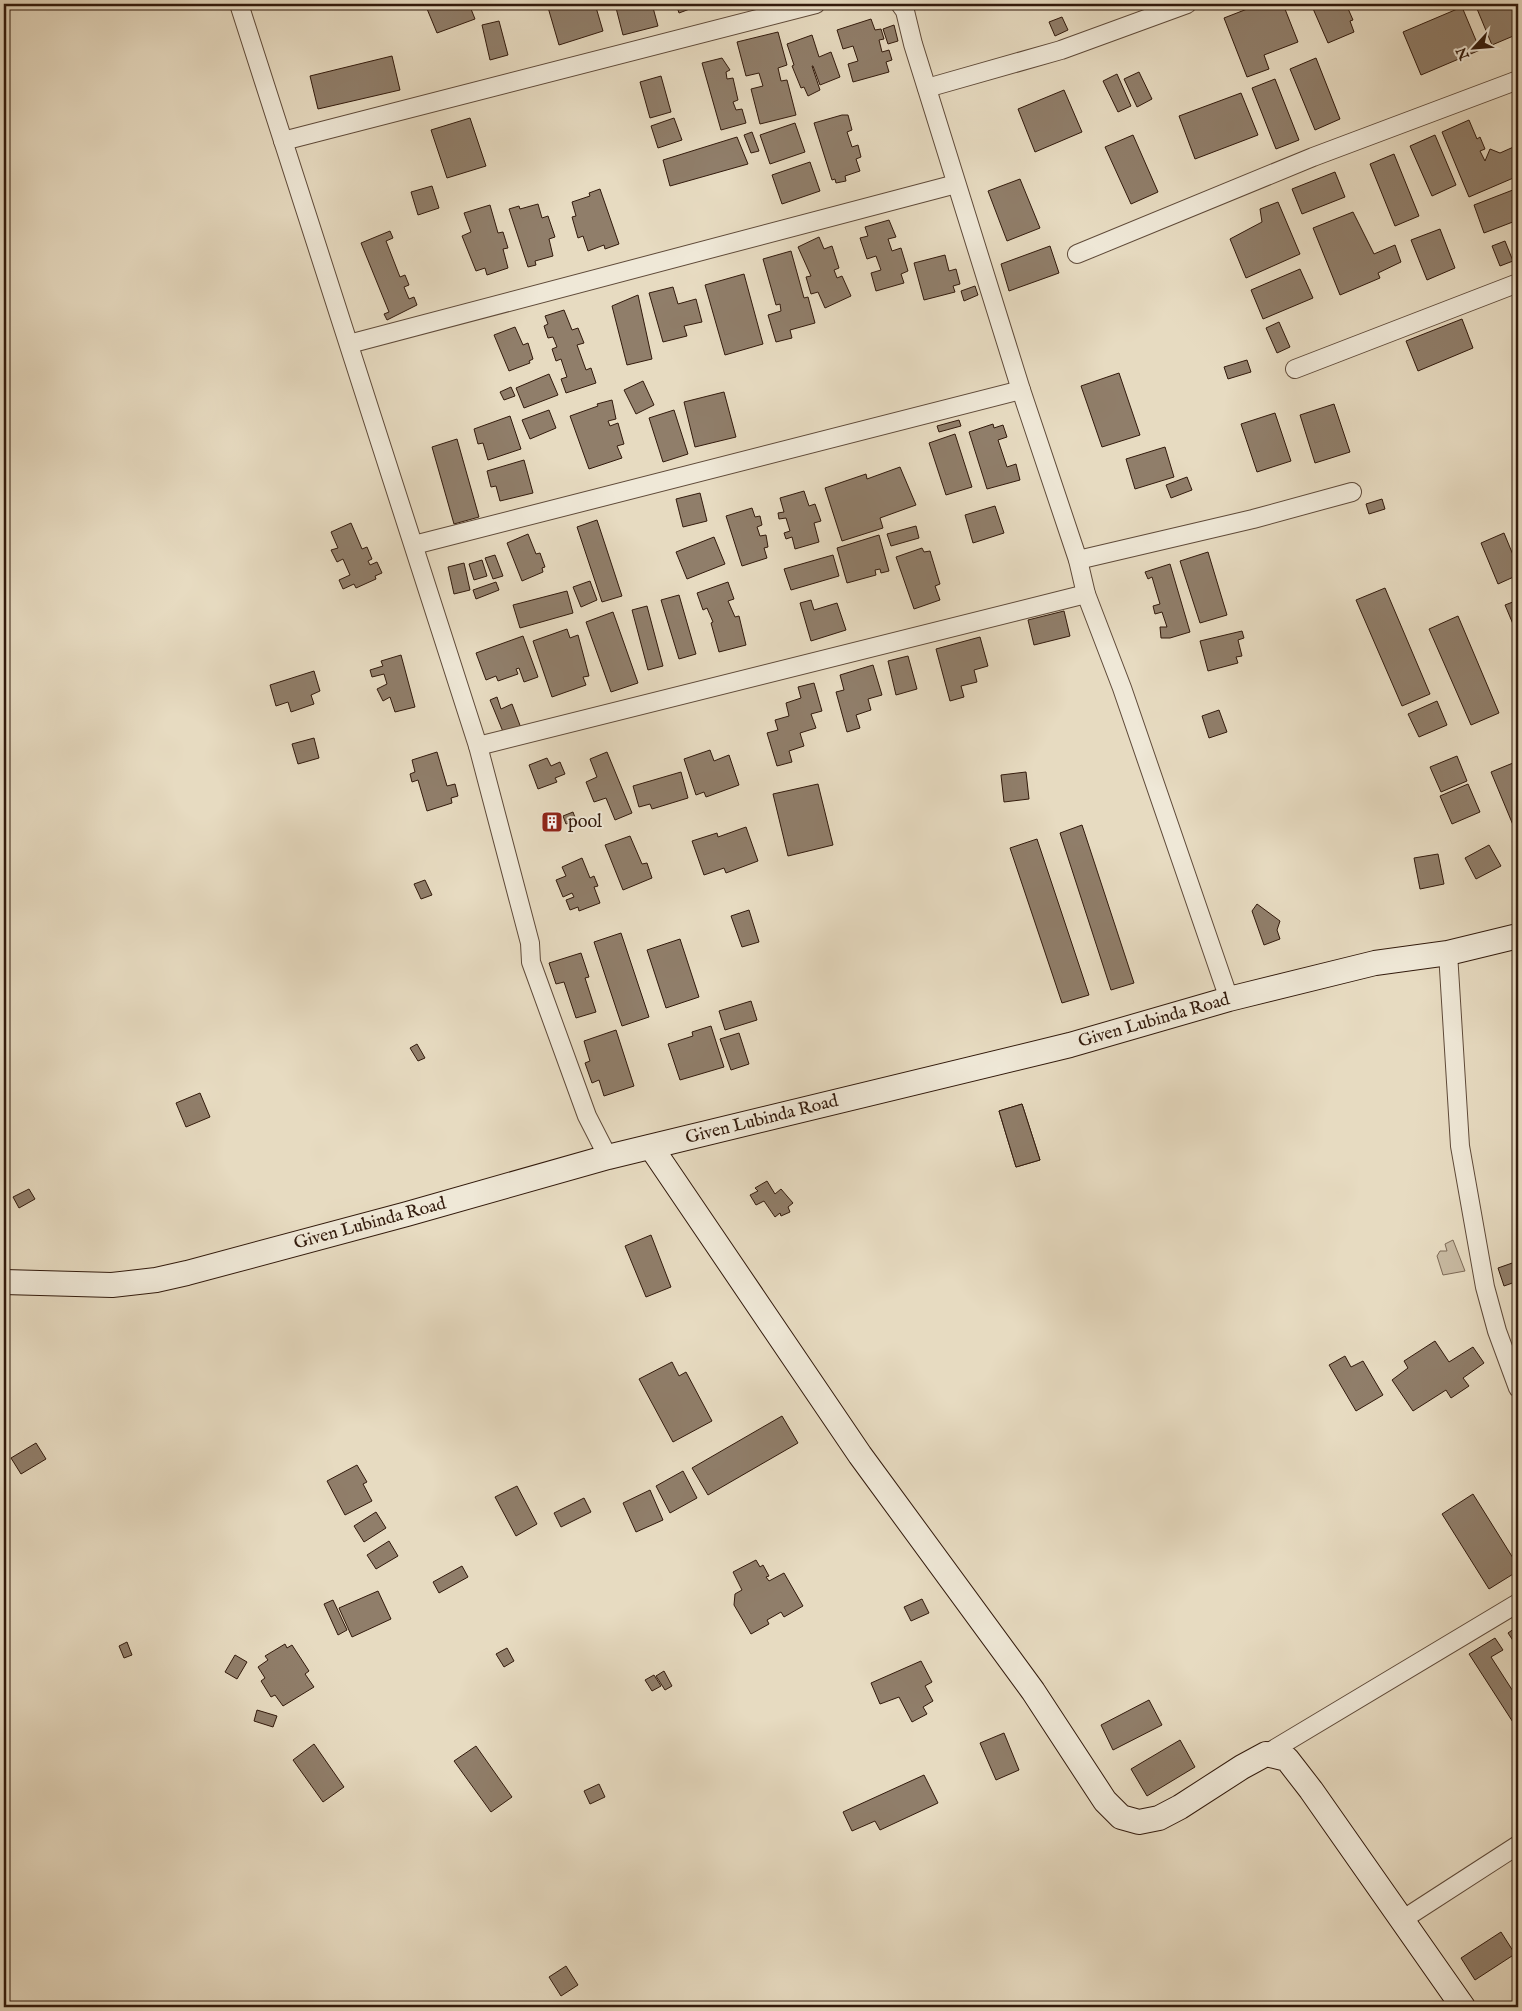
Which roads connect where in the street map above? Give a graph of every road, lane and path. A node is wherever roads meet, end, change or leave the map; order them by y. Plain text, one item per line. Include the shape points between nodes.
1 (242, 4) edge
2 (816, 4) edge
3 (900, 4) edge
4 (1187, 4) edge
5 (1518, 80) edge
6 (927, 88) junction
7 (283, 142) junction
8 (956, 184) junction
9 (1077, 254) dead end
10 (1518, 283) edge
11 (349, 344) junction
12 (1295, 369) dead end
13 (1020, 390) junction
14 (1352, 492) dead end
15 (414, 545) junction
16 (1078, 560) junction
17 (1086, 594) junction
18 (478, 746) junction
19 (1518, 936) edge
20 (1448, 953) junction
21 (1229, 999) junction
22 (651, 1147) junction
23 (608, 1157) junction
24 (4, 1282) edge
25 (1518, 1388) edge
26 (1518, 1603) edge
27 (1281, 1751) junction
28 (1518, 1845) edge
29 (1402, 1920) junction
30 (1463, 2007) edge

1 - 7 street
2 - 7 street
3 - 6 street
4 - 6 street via 1061,50
5 - 9 street via 1313,157
6 - 8 street
7 - 11 street
8 - 11 street
8 - 13 street
10 - 12 street
11 - 15 street
13 - 15 street
13 - 16 street
14 - 16 street via 1253,520
15 - 18 street
16 - 17 street
17 - 18 street
17 - 21 street via 1122,688
18 - 23 street via 530,943 531,962 587,1116
19 - 20 street, Given Lubinda Road
20 - 21 street, Given Lubinda Road via 1375,963
20 - 25 street via 1460,1146 1485,1287
21 - 22 street, Given Lubinda Road via 1070,1045
22 - 23 street, Given Lubinda Road
22 - 27 street via 817,1394 1027,1683 1105,1801 1121,1817 1139,1822 1159,1818 1242,1766
23 - 24 street, Given Lubinda Road via 286,1248 164,1278 112,1285
26 - 27 street
27 - 29 street via 1312,1790
28 - 29 street
29 - 30 street

